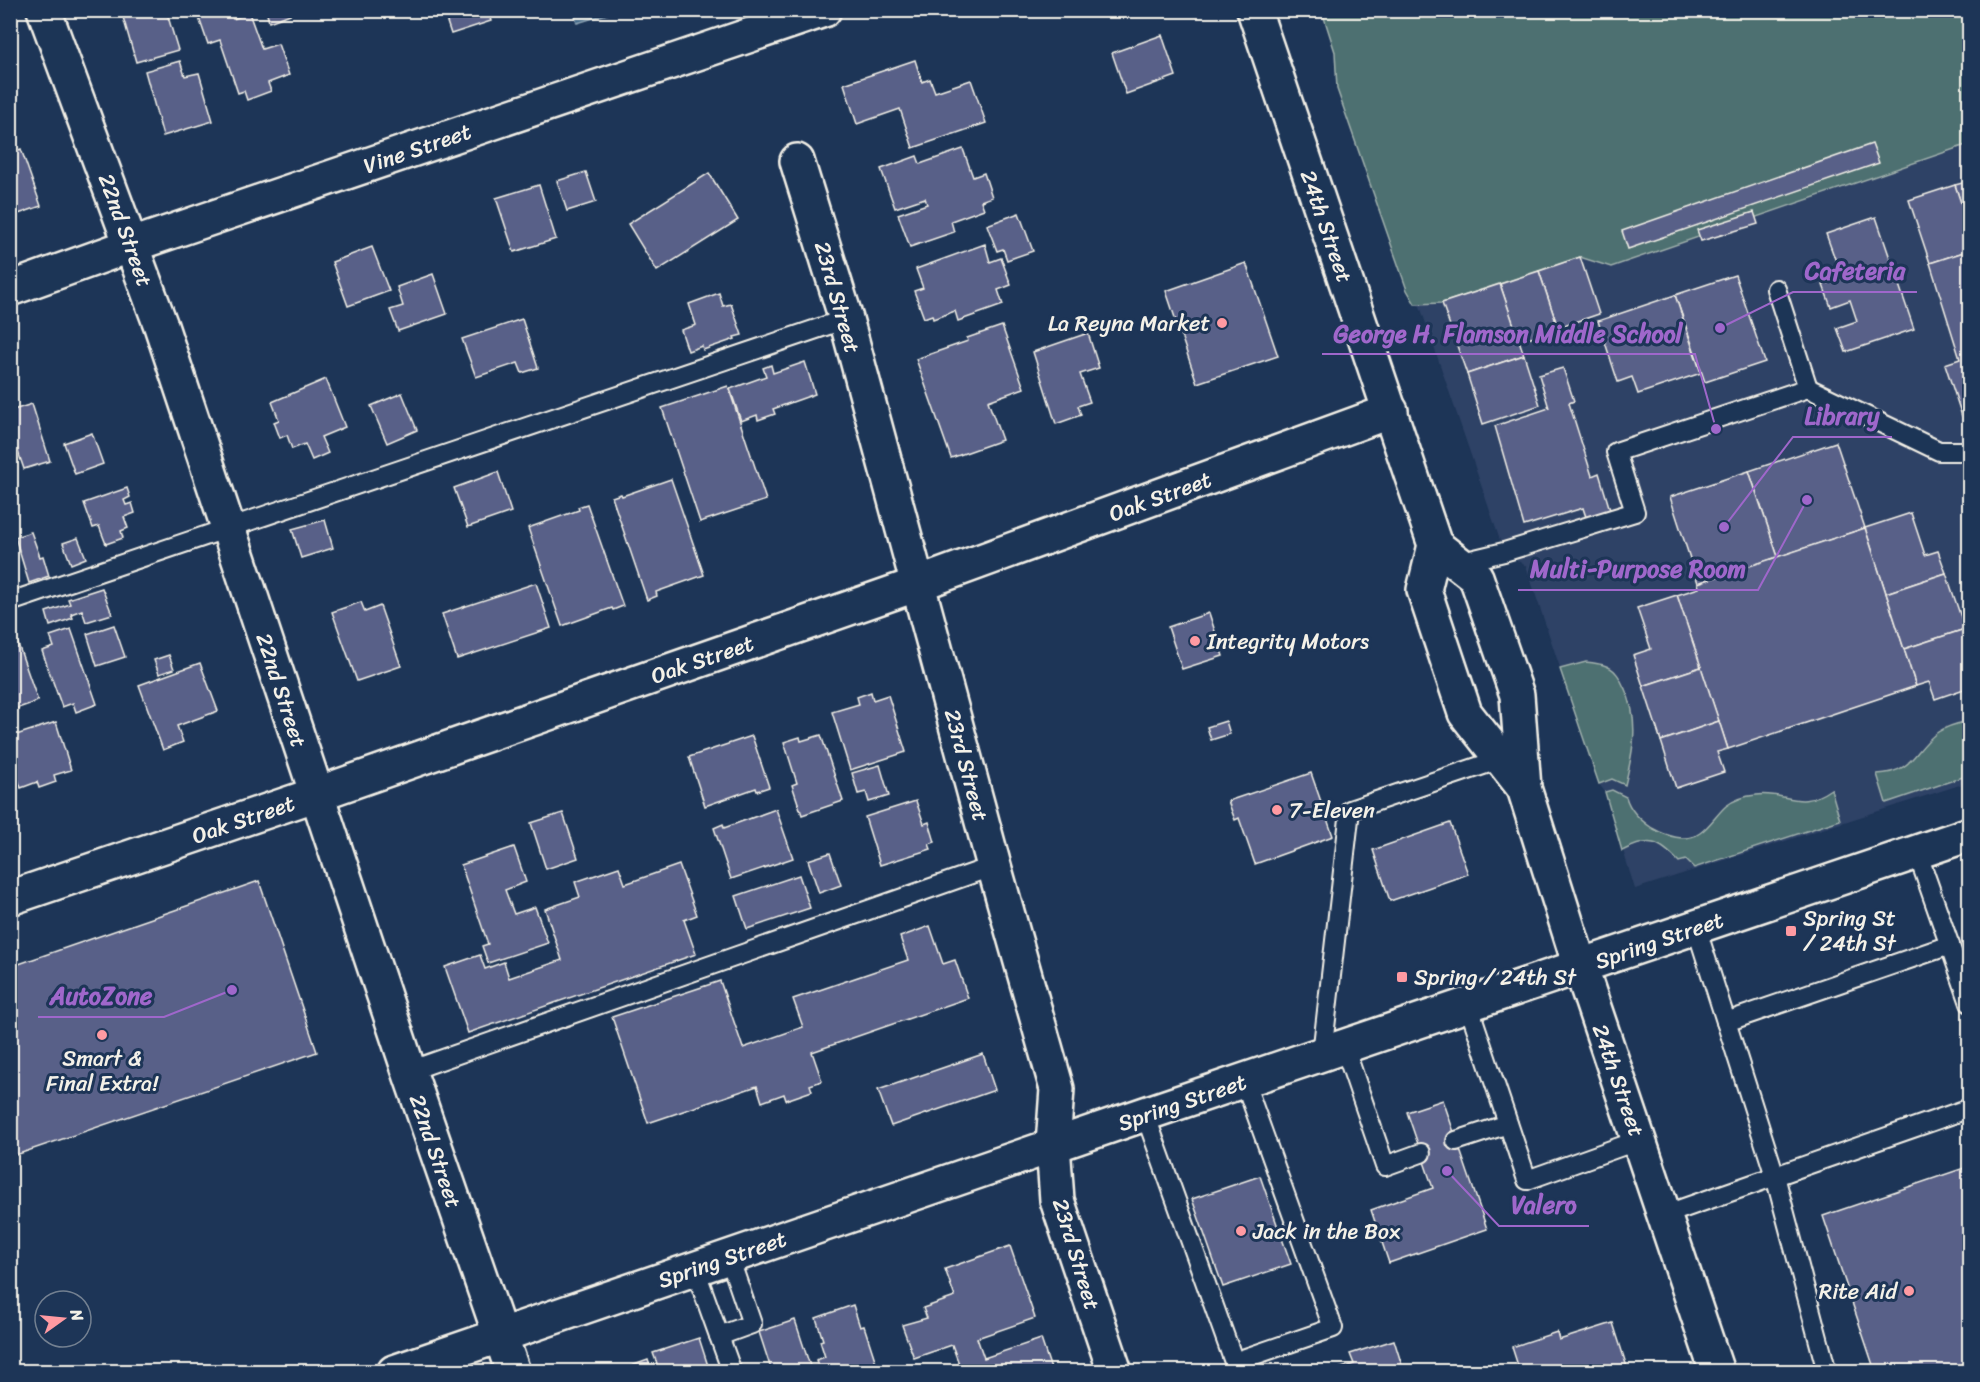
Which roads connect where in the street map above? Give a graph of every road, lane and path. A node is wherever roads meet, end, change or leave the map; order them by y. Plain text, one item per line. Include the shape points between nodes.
1 (44, 10) edge
2 (824, 10) edge
3 (1254, 10) edge
4 (797, 160) dead end
5 (132, 245) junction
6 (10, 289) edge
7 (1776, 289) dead end
8 (846, 318) junction
9 (1808, 388) junction
10 (1390, 411) junction
11 (1970, 451) edge
12 (229, 527) junction
13 (1447, 554) junction
14 (918, 584) junction
15 (10, 602) edge
16 (1501, 759) junction
17 (1524, 788) junction
18 (317, 794) junction
19 (1970, 834) edge
20 (1917, 852) junction
21 (994, 866) junction
22 (10, 898) edge
23 (1696, 927) junction
24 (1950, 945) junction
25 (1580, 966) junction
26 (1970, 1003) edge
27 (1468, 1004) junction
28 (1726, 1022) junction
29 (1333, 1050) junction
30 (409, 1071) junction
31 (1244, 1080) junction
32 (1970, 1108) edge
33 (1145, 1114) junction
34 (1508, 1124) junction
35 (1639, 1140) junction
36 (1456, 1142) dead end
37 (1053, 1146) junction
38 (1421, 1153) dead end
39 (1775, 1176) junction
40 (1664, 1215) junction
41 (729, 1257) junction
42 (695, 1269) junction
43 (500, 1336) junction
44 (719, 1336) junction
45 (394, 1371) edge
46 (513, 1371) edge
47 (732, 1371) edge
48 (1115, 1371) edge
49 (1717, 1371) edge
50 (1827, 1371) edge

1 - 5 street, 22nd Street
2 - 5 street, Vine Street
3 - 10 street, 24th Street
4 - 8 street, 23rd Street
5 - 6 street, Vine Street
5 - 12 street, 22nd Street
7 - 9 lane
8 - 12 lane
8 - 14 street, 23rd Street
9 - 11 lane via 1940,451
9 - 13 lane via 1616,452 1635,512 1503,552
10 - 13 street, 24th Street
10 - 14 street, Oak Street
12 - 15 lane
12 - 18 street, 22nd Street
13 - 16 street, 24th Street via 1424,590 1465,713
13 - 17 street, 24th Street via 1476,577 1517,695
14 - 18 street, Oak Street
14 - 21 street, 23rd Street
16 - 17 street, 24th Street
16 - 29 lane via 1350,810
17 - 25 street, 24th Street
18 - 22 street, Oak Street
18 - 30 street, 22nd Street
19 - 20 street, Spring Street
20 - 23 street, Spring Street
20 - 24 lane
21 - 30 lane
21 - 37 street, 23rd Street via 1057,1089
23 - 25 street, Spring Street
23 - 28 lane
24 - 26 lane
24 - 28 lane
25 - 27 street, Spring Street
25 - 35 street, 24th Street
27 - 29 street, Spring Street
27 - 34 lane
28 - 39 lane
29 - 31 street, Spring Street
29 - 38 lane via 1385,1166
30 - 43 street, 22nd Street
31 - 33 street, Spring Street
31 - 33 lane via 1333,1328 1234,1362
32 - 39 lane
33 - 37 street, Spring Street
34 - 35 lane via 1527,1180
34 - 36 lane
35 - 40 street, 24th Street
37 - 41 street, Spring Street
37 - 48 street, 23rd Street via 1057,1200
39 - 40 lane
39 - 50 lane
40 - 49 street, 24th Street
41 - 42 street, Spring Street
41 - 44 lane via 752,1324
42 - 43 street, Spring Street
42 - 44 lane
43 - 45 street, Spring Street
43 - 46 street, 22nd Street
44 - 47 lane

